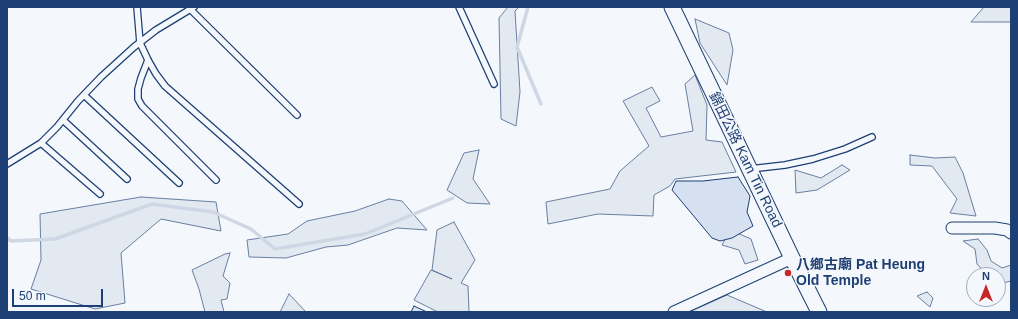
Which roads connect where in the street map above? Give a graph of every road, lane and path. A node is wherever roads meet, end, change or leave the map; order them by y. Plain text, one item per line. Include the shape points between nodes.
1 (137, 7) edge
2 (459, 7) edge
3 (672, 7) edge
4 (191, 8) edge
5 (140, 42) junction
6 (148, 60) junction
7 (494, 84) dead end
8 (84, 95) junction
9 (296, 115) dead end
10 (63, 120) junction
11 (872, 136) dead end
12 (41, 143) junction
13 (7, 164) edge
14 (750, 169) junction
15 (127, 179) dead end
16 (216, 180) dead end
17 (179, 183) dead end
18 (100, 194) dead end
19 (299, 204) dead end
20 (952, 228) dead end
21 (1011, 233) edge
22 (792, 258) junction
23 (674, 312) edge
24 (820, 312) edge

1 - 5 lane
2 - 7 lane
3 - 14 main road, 錦田公路 Kam Tin Road
4 - 5 lane
4 - 9 lane
5 - 6 lane
5 - 8 lane
6 - 16 lane via 138,89 138,99
6 - 19 lane via 165,86
8 - 10 lane
8 - 17 lane
10 - 12 lane
10 - 15 lane
11 - 14 lane via 845,149 813,159
12 - 13 lane
12 - 18 lane
14 - 22 main road, 錦田公路 Kam Tin Road
20 - 21 street via 996,228
22 - 23 street
22 - 24 main road, 錦田公路 Kam Tin Road

